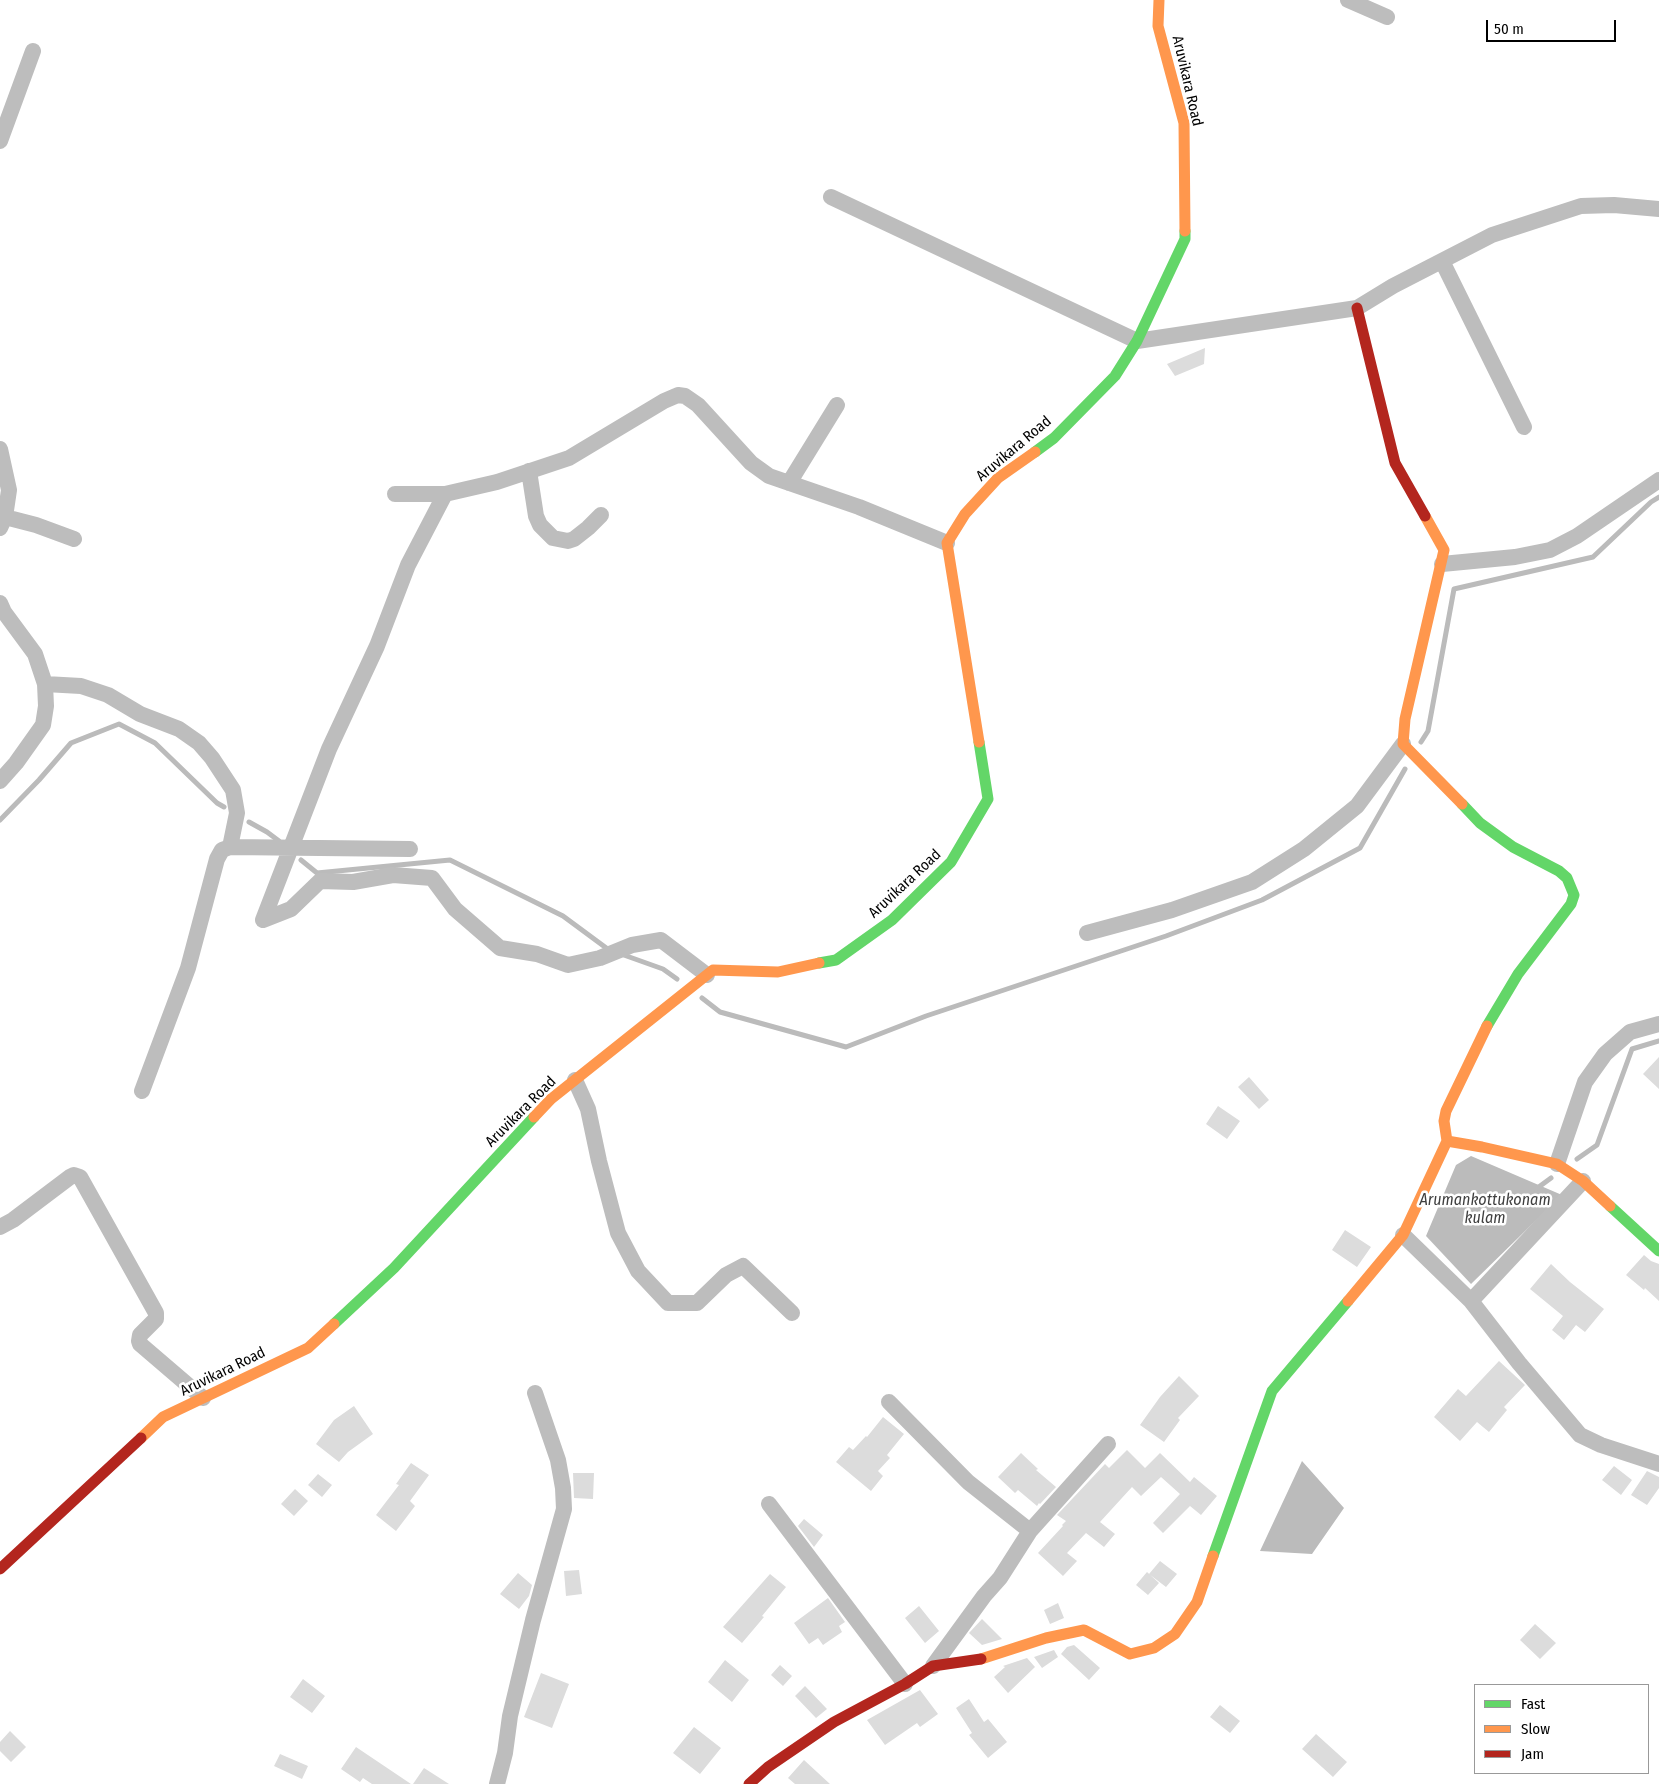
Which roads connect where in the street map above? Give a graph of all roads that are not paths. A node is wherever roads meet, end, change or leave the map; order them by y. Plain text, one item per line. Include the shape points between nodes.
1 (1159, 0) edge
2 (1348, 0) edge
3 (1387, 17) dead end
4 (32, 51) dead end
5 (0, 141) edge
6 (831, 197) dead end
7 (1659, 209) edge
8 (1442, 261) junction
9 (1357, 308) junction
10 (1137, 341) junction
11 (837, 405) dead end
12 (1524, 427) dead end
13 (0, 449) edge
14 (529, 471) junction
15 (1659, 480) edge
16 (789, 483) junction
17 (394, 494) dead end
18 (445, 494) junction
19 (601, 515) dead end
20 (2, 523) edge
21 (74, 539) dead end
22 (947, 544) junction
23 (1442, 564) junction
24 (0, 603) edge
25 (45, 684) junction
26 (1403, 744) junction
27 (0, 782) edge
28 (230, 847) junction
29 (291, 848) junction
30 (410, 849) dead end
31 (1087, 933) dead end
32 (707, 975) junction
33 (1659, 1024) edge
34 (575, 1080) junction
35 (142, 1091) dead end
36 (1446, 1141) junction
37 (1557, 1164) junction
38 (1583, 1181) junction
39 (0, 1227) edge
40 (1403, 1235) junction
41 (1659, 1251) edge
42 (1471, 1301) junction
43 (792, 1313) dead end
44 (535, 1393) dead end
45 (203, 1398) junction
46 (889, 1402) dead end
47 (1108, 1444) dead end
48 (1659, 1464) edge
49 (769, 1504) dead end
50 (1030, 1531) junction
51 (0, 1569) edge
52 (933, 1666) junction
53 (905, 1684) junction
54 (497, 1784) edge
55 (749, 1784) edge

1 - 10 street, Aruvikara Road via 1158,26 1184,123 1185,239
2 - 3 street
4 - 5 street
6 - 10 street
7 - 8 street via 1581,206 1492,235
8 - 9 street
8 - 12 street
9 - 10 street
9 - 23 street via 1395,463 1444,550
10 - 22 street, Aruvikara Road via 1115,376 1054,438 998,478 965,514
11 - 16 street
13 - 20 street via 9,490
14 - 16 street via 569,458 678,395 698,405 751,463 769,476
14 - 18 street
14 - 19 street via 536,516 553,538 574,539
15 - 23 street via 1577,536 1550,550
16 - 22 street via 859,507
17 - 18 street
18 - 29 street via 408,565 377,646 329,749
20 - 21 street via 36,525
22 - 32 street, Aruvikara Road via 988,799 952,862 892,920 836,960 778,972 713,970
23 - 26 street via 1405,719
24 - 25 street via 35,654
25 - 27 street via 43,725
25 - 28 street via 81,686 108,695 140,714 179,729 199,743 233,790 237,813
26 - 31 street via 1357,806 1304,849 1252,882 1172,910
26 - 36 street via 1480,823 1513,847 1559,871 1567,878 1574,895 1571,904 1518,974 1489,1022 1446,1111
28 - 29 street
28 - 35 street via 219,854 188,968
29 - 30 street
29 - 32 street via 263,920 291,909 320,881 353,882 393,875 432,878 455,908 500,948 537,954 568,965 600,958 632,945 661,940
32 - 34 street, Aruvikara Road
33 - 37 street via 1630,1032 1604,1054 1585,1082
34 - 43 street via 588,1109 618,1233 638,1271 668,1303 697,1303 726,1275 743,1266
34 - 45 street, Aruvikara Road via 551,1099 394,1268 308,1348
36 - 37 street
36 - 40 street
37 - 38 street
38 - 41 street
38 - 42 street
39 - 45 street via 70,1177 78,1175 156,1313 156,1319 140,1336 140,1344
40 - 42 street
40 - 52 street via 1272,1391 1197,1602 1175,1634 1154,1648 1130,1654 1084,1630 1046,1638 982,1659
42 - 48 street via 1580,1435
44 - 54 street via 558,1460 564,1509 533,1620
45 - 51 street, Aruvikara Road via 163,1417
46 - 50 street via 968,1482
47 - 50 street
49 - 53 street
50 - 52 street via 1000,1578
52 - 53 street
53 - 55 street via 834,1722 768,1767

